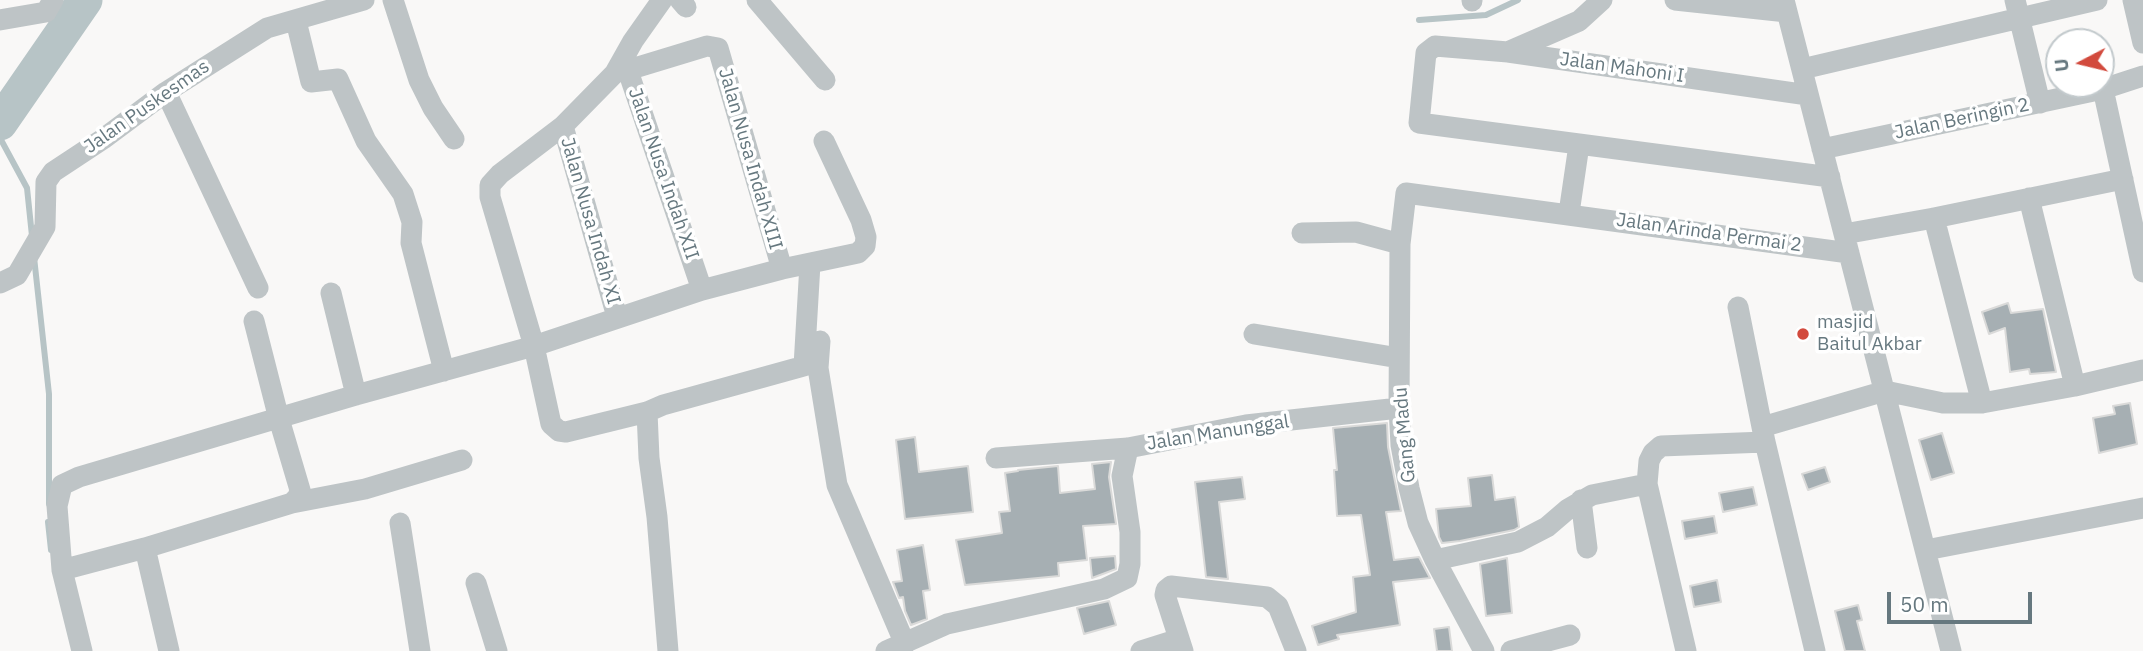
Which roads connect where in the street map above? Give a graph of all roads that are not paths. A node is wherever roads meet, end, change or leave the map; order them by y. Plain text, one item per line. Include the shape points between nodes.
1 (364, 0) edge
2 (393, 0) edge
3 (662, 0) edge
4 (757, 0) edge
5 (1602, 0) edge
6 (1675, 0) edge
7 (2097, 0) edge
8 (2133, 0) edge
9 (50, 6) edge
10 (1785, 6) edge
11 (2017, 9) edge
12 (0, 20) edge
13 (296, 21) junction
14 (2143, 43) edge
15 (1508, 52) junction
16 (626, 64) junction
17 (1801, 69) junction
18 (2142, 77) edge
19 (825, 80) dead end
20 (2115, 85) edge
21 (166, 92) junction
22 (1808, 95) junction
23 (2062, 98) edge
24 (2105, 98) edge
25 (2040, 103) junction
26 (563, 126) junction
27 (454, 139) dead end
28 (824, 141) dead end
29 (1579, 145) junction
30 (1822, 149) junction
31 (1830, 177) junction
32 (2123, 179) junction
33 (1415, 194) joint
34 (2029, 198) junction
35 (1569, 214) junction
36 (1934, 218) junction
37 (1302, 233) dead end
38 (1401, 244) junction
39 (1847, 244) junction
40 (810, 264) junction
41 (782, 269) junction
42 (2143, 272) edge
43 (8, 279) edge
44 (258, 288) dead end
45 (702, 290) junction
46 (331, 293) dead end
47 (1738, 307) dead end
48 (807, 312) junction
49 (617, 317) junction
50 (254, 320) dead end
51 (1254, 334) dead end
52 (534, 346) junction
53 (1399, 358) junction
54 (2143, 370) edge
55 (444, 371) junction
56 (2075, 386) junction
57 (1885, 391) junction
58 (356, 396) junction
59 (1982, 403) junction
60 (1399, 408) junction
61 (647, 412) junction
62 (279, 419) junction
63 (1764, 434) junction
64 (1128, 448) junction
65 (996, 458) dead end
66 (462, 460) dead end
67 (1647, 484) junction
68 (1581, 500) junction
69 (292, 503) junction
70 (2143, 508) edge
71 (400, 523) dead end
72 (145, 548) junction
73 (1587, 548) dead end
74 (1926, 550) junction
75 (1435, 560) junction
76 (62, 570) junction
77 (477, 583) dead end
78 (1570, 635) dead end
79 (1181, 645) edge
80 (896, 648) edge
81 (82, 651) edge
82 (169, 651) edge
83 (419, 651) edge
84 (497, 651) edge
85 (668, 651) edge
86 (1141, 651) edge
87 (1296, 651) edge
88 (1483, 651) edge
89 (1511, 651) edge
90 (1686, 651) edge
91 (1815, 651) edge
92 (1951, 651) edge

1 - 13 street, Jalan Puskesmas
2 - 27 street via 419,80
3 - 16 street via 634,41
4 - 19 street
5 - 15 street via 1579,21
6 - 10 street
7 - 11 street
8 - 14 street
9 - 12 street
10 - 17 street
11 - 17 street
11 - 25 street
13 - 21 street, Jalan Puskesmas via 267,28
13 - 55 street via 311,82 338,79 366,141 403,194
15 - 22 street, Jalan Mahoni I
15 - 29 street, Jalan Mahoni I via 1435,46 1426,53 1419,123
16 - 26 street
16 - 41 street, Jalan Nusa Indah XIII via 708,46 718,48
16 - 45 street, Jalan Nusa Indah XII
17 - 22 street
18 - 20 street, Jalan Beringin 2
21 - 43 street, Jalan Puskesmas via 53,172 46,182 45,227
21 - 44 street
22 - 30 street
23 - 25 street, Jalan Beringin 2
24 - 32 street
25 - 30 street, Jalan Beringin 2
26 - 49 street, Jalan Nusa Indah XI
26 - 52 street via 490,185 489,197
28 - 40 street via 861,220 865,246 858,253
29 - 31 street
29 - 35 street
30 - 31 street
31 - 39 street
32 - 34 street, Jalan Arinda Permai 2
32 - 42 street
33 - 35 street, Jalan Arinda Permai 2
33 - 38 street, Gang Madu via 1406,192
34 - 36 street, Jalan Arinda Permai 2
34 - 56 street
35 - 39 street, Jalan Arinda Permai 2
36 - 39 street, Jalan Arinda Permai 2
36 - 59 street
37 - 38 street via 1356,232
38 - 53 street, Gang Madu
39 - 57 street
40 - 41 street
40 - 48 street
41 - 45 street
45 - 49 street
46 - 58 street
47 - 63 street
48 - 61 street via 804,366
48 - 80 street via 820,326 818,368 837,485
49 - 52 street
50 - 62 street
51 - 53 street
52 - 55 street
52 - 61 street via 551,424 559,431
53 - 60 street, Gang Madu
54 - 56 street
55 - 58 street
56 - 59 street
57 - 59 street via 1942,403
57 - 63 street
57 - 74 street
58 - 62 street
60 - 64 street, Jalan Manunggal via 1246,425
60 - 75 street, Gang Madu via 1409,488
61 - 85 street
62 - 69 street via 300,489
62 - 76 street via 62,485 58,528
63 - 67 street via 1661,446 1649,461
63 - 91 street
64 - 65 street
64 - 80 street, Jalan Manunggal via 1122,476 1130,532 1127,578 1104,589 947,624
66 - 69 street via 365,489
67 - 68 street
67 - 90 street
68 - 73 street
68 - 75 street via 1547,527 1518,541
69 - 72 street
70 - 74 street
71 - 83 street
72 - 76 street
72 - 82 street
74 - 92 street
75 - 88 street, Gang Madu
76 - 81 street
77 - 84 street
78 - 89 street
79 - 86 street
79 - 87 street via 1166,595 1171,586 1268,597 1278,606

